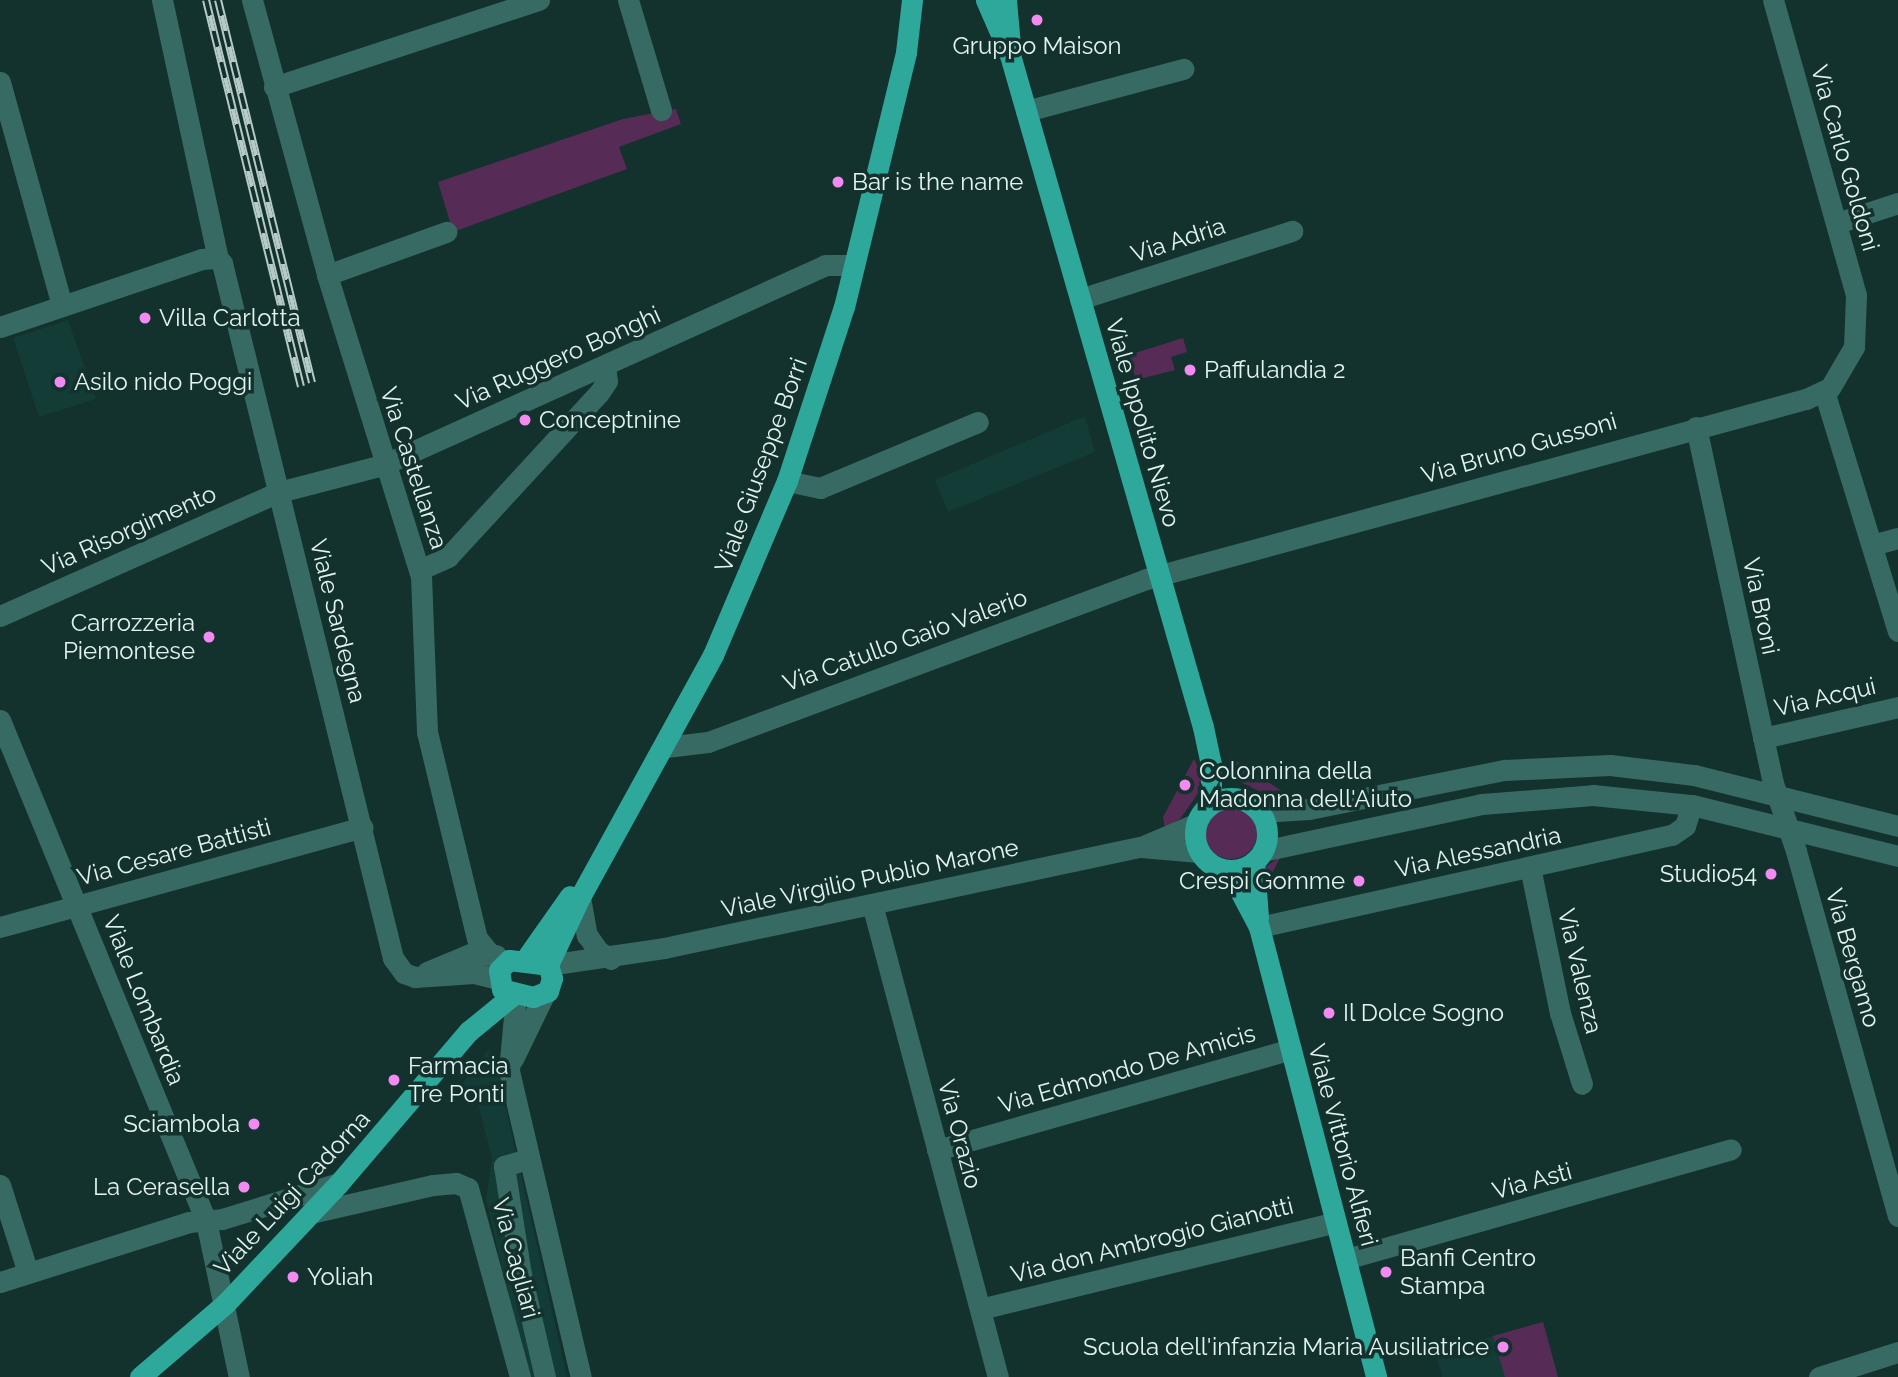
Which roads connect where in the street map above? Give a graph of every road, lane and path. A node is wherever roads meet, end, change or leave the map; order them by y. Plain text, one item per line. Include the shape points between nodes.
1 (162, 0) edge
2 (252, 0) edge
3 (540, 0) edge
4 (628, 0) edge
5 (912, 0) edge
6 (927, 0) edge
7 (986, 0) edge
8 (1006, 0) edge
9 (1773, 0) edge
10 (906, 52) junction
11 (1010, 54) junction
12 (1183, 68) dead end
13 (0, 82) edge
14 (274, 87) junction
15 (661, 110) dead end
16 (1026, 111) junction
17 (1898, 203) edge
18 (1837, 223) junction
19 (1292, 231) dead end
20 (446, 232) dead end
21 (221, 262) junction
22 (854, 265) junction
23 (327, 275) junction
24 (1080, 299) junction
25 (62, 306) junction
26 (0, 327) edge
27 (605, 366) junction
28 (1824, 391) junction
29 (978, 422) dead end
30 (1696, 427) junction
31 (383, 465) junction
32 (787, 481) junction
33 (279, 492) junction
34 (1898, 538) edge
35 (1872, 545) junction
36 (419, 570) junction
37 (1160, 575) junction
38 (0, 616) edge
39 (1898, 631) edge
40 (1898, 707) edge
41 (0, 720) edge
42 (1763, 738) junction
43 (666, 747) junction
44 (1209, 750) junction
45 (1777, 796) junction
46 (1239, 799) junction
47 (1211, 803) junction
48 (1692, 805) junction
49 (1260, 812) junction
50 (1195, 824) junction
51 (1898, 826) edge
52 (362, 827) junction
53 (1789, 829) junction
54 (1141, 847) junction
55 (1199, 852) junction
56 (1259, 856) junction
57 (1898, 856) edge
58 (1530, 867) junction
59 (595, 869) junction
60 (1229, 870) junction
61 (580, 897) junction
62 (872, 904) junction
63 (76, 905) junction
64 (1259, 927) junction
65 (0, 928) edge
66 (490, 954) junction
67 (520, 959) junction
68 (605, 959) junction
69 (415, 977) junction
70 (548, 981) junction
71 (507, 988) junction
72 (1291, 1049) junction
73 (509, 1071) junction
74 (1582, 1084) dead end
75 (1731, 1149) dead end
76 (937, 1150) junction
77 (528, 1159) junction
78 (339, 1183) junction
79 (0, 1185) edge
80 (311, 1213) junction
81 (1898, 1216) edge
82 (206, 1220) junction
83 (1336, 1222) junction
84 (1346, 1259) junction
85 (29, 1273) junction
86 (0, 1282) edge
87 (225, 1304) junction
88 (980, 1309) junction
89 (1898, 1352) edge
90 (140, 1377) edge
91 (239, 1377) edge
92 (520, 1377) edge
93 (544, 1377) edge
94 (581, 1377) edge
95 (998, 1377) edge
96 (1376, 1377) edge
97 (1819, 1377) edge

1 - 21 street, Viale Sardegna
2 - 14 street, Via Castellanza
3 - 14 street
4 - 15 street
5 - 10 main road, Viale Giuseppe Borri
6 - 10 main road, Viale Giuseppe Borri
7 - 11 main road, Viale Ippolito Nievo
8 - 11 main road, Viale Ippolito Nievo
9 - 18 street, Via Carlo Goldoni
10 - 22 main road, Viale Giuseppe Borri
11 - 16 main road, Viale Ippolito Nievo
12 - 16 street
13 - 25 street
14 - 23 street, Via Castellanza
16 - 24 main road, Viale Ippolito Nievo
17 - 18 street
18 - 28 street, Via Carlo Goldoni via 1856,295 1856,332 1845,369
19 - 24 street, Via Adria
20 - 23 street
21 - 25 street via 202,259
21 - 33 street, Viale Sardegna
22 - 27 street, Via Ruggero Bonghi via 818,268
22 - 32 main road, Viale Giuseppe Borri via 824,376
23 - 31 street, Via Castellanza
24 - 37 main road, Viale Ippolito Nievo
25 - 26 street
27 - 31 street, Via Ruggero Bonghi
27 - 36 street via 606,384 560,436 448,557
28 - 30 street, Via Bruno Gussoni
28 - 35 street
29 - 32 street via 820,488
30 - 37 street, Via Bruno Gussoni
30 - 42 street, Via Broni
31 - 33 street, Via Ruggero Bonghi
31 - 36 street, Via Castellanza
32 - 43 main road, Viale Giuseppe Borri via 735,607
33 - 38 street, Via Risorgimento
33 - 52 street, Viale Sardegna
34 - 35 street
35 - 39 street
36 - 66 street, Via Castellanza via 428,741 477,938
37 - 43 street, Via Catullo Gaio Valerio via 708,742
37 - 44 main road, Viale Ippolito Nievo
40 - 42 street, Via Acqui
41 - 63 street, Viale Lombardia
42 - 45 street, Via Broni
43 - 59 main road, Viale Giuseppe Borri
44 - 46 main road, Viale Ippolito Nievo
44 - 47 main road, Viale Ippolito Nievo
45 - 49 street via 1658,769 1575,765 1504,770 1308,809
45 - 51 street
45 - 53 street, Via Bergamo
46 - 47 main road
46 - 49 main road
47 - 50 main road
48 - 53 street
48 - 56 street via 1593,795 1524,798
48 - 58 street, Via Alessandria via 1685,826 1672,835
49 - 56 main road via 1267,831
50 - 54 street, Viale Virgilio Publio Marone
50 - 55 main road
52 - 63 street, Via Cesare Battisti
52 - 69 street, Viale Sardegna via 393,958 404,973
53 - 57 street
53 - 81 street, Via Bergamo
54 - 55 street, Viale Virgilio Publio Marone
54 - 62 street, Viale Virgilio Publio Marone
55 - 60 main road via 1210,864
56 - 60 main road
56 - 64 main road, Viale Vittorio Alfieri
58 - 64 street, Via Alessandria
58 - 74 street, Via Valenza via 1560,1013
59 - 61 main road, Viale Giuseppe Borri
59 - 67 main road, Viale Giuseppe Borri
60 - 64 main road, Viale Vittorio Alfieri
61 - 68 street via 587,935
61 - 70 main road, Viale Giuseppe Borri
62 - 68 street, Viale Virgilio Publio Marone
62 - 76 street, Via Orazio
63 - 65 street, Via Cesare Battisti
63 - 82 street, Viale Lombardia
64 - 72 main road, Viale Vittorio Alfieri
66 - 67 street
66 - 69 street via 470,954
67 - 70 main road
67 - 71 main road, Viale Giuseppe Borri via 501,965
68 - 70 street, Viale Virgilio Publio Marone
69 - 71 street via 474,973
70 - 71 main road
70 - 73 street
71 - 73 street
71 - 78 main road, Viale Luigi Cadorna
72 - 76 street, Via Edmondo De Amicis
72 - 83 main road, Viale Vittorio Alfieri
73 - 77 street
75 - 84 street, Via Asti
76 - 88 street, Via Orazio
77 - 93 street via 505,1166 520,1274
77 - 94 street
78 - 80 main road, Viale Luigi Cadorna
78 - 82 street
79 - 85 street
80 - 87 main road, Viale Luigi Cadorna
80 - 92 street, Via Cagliari via 433,1185 464,1184 472,1194
82 - 85 street
82 - 87 street, Viale Lombardia
83 - 84 main road, Viale Vittorio Alfieri
83 - 88 street, Via don Ambrogio Gianotti
84 - 96 main road, Viale Vittorio Alfieri
85 - 86 street
87 - 90 main road, Viale Luigi Cadorna
87 - 91 street, Viale Lombardia
88 - 95 street, Via Orazio
89 - 97 street

